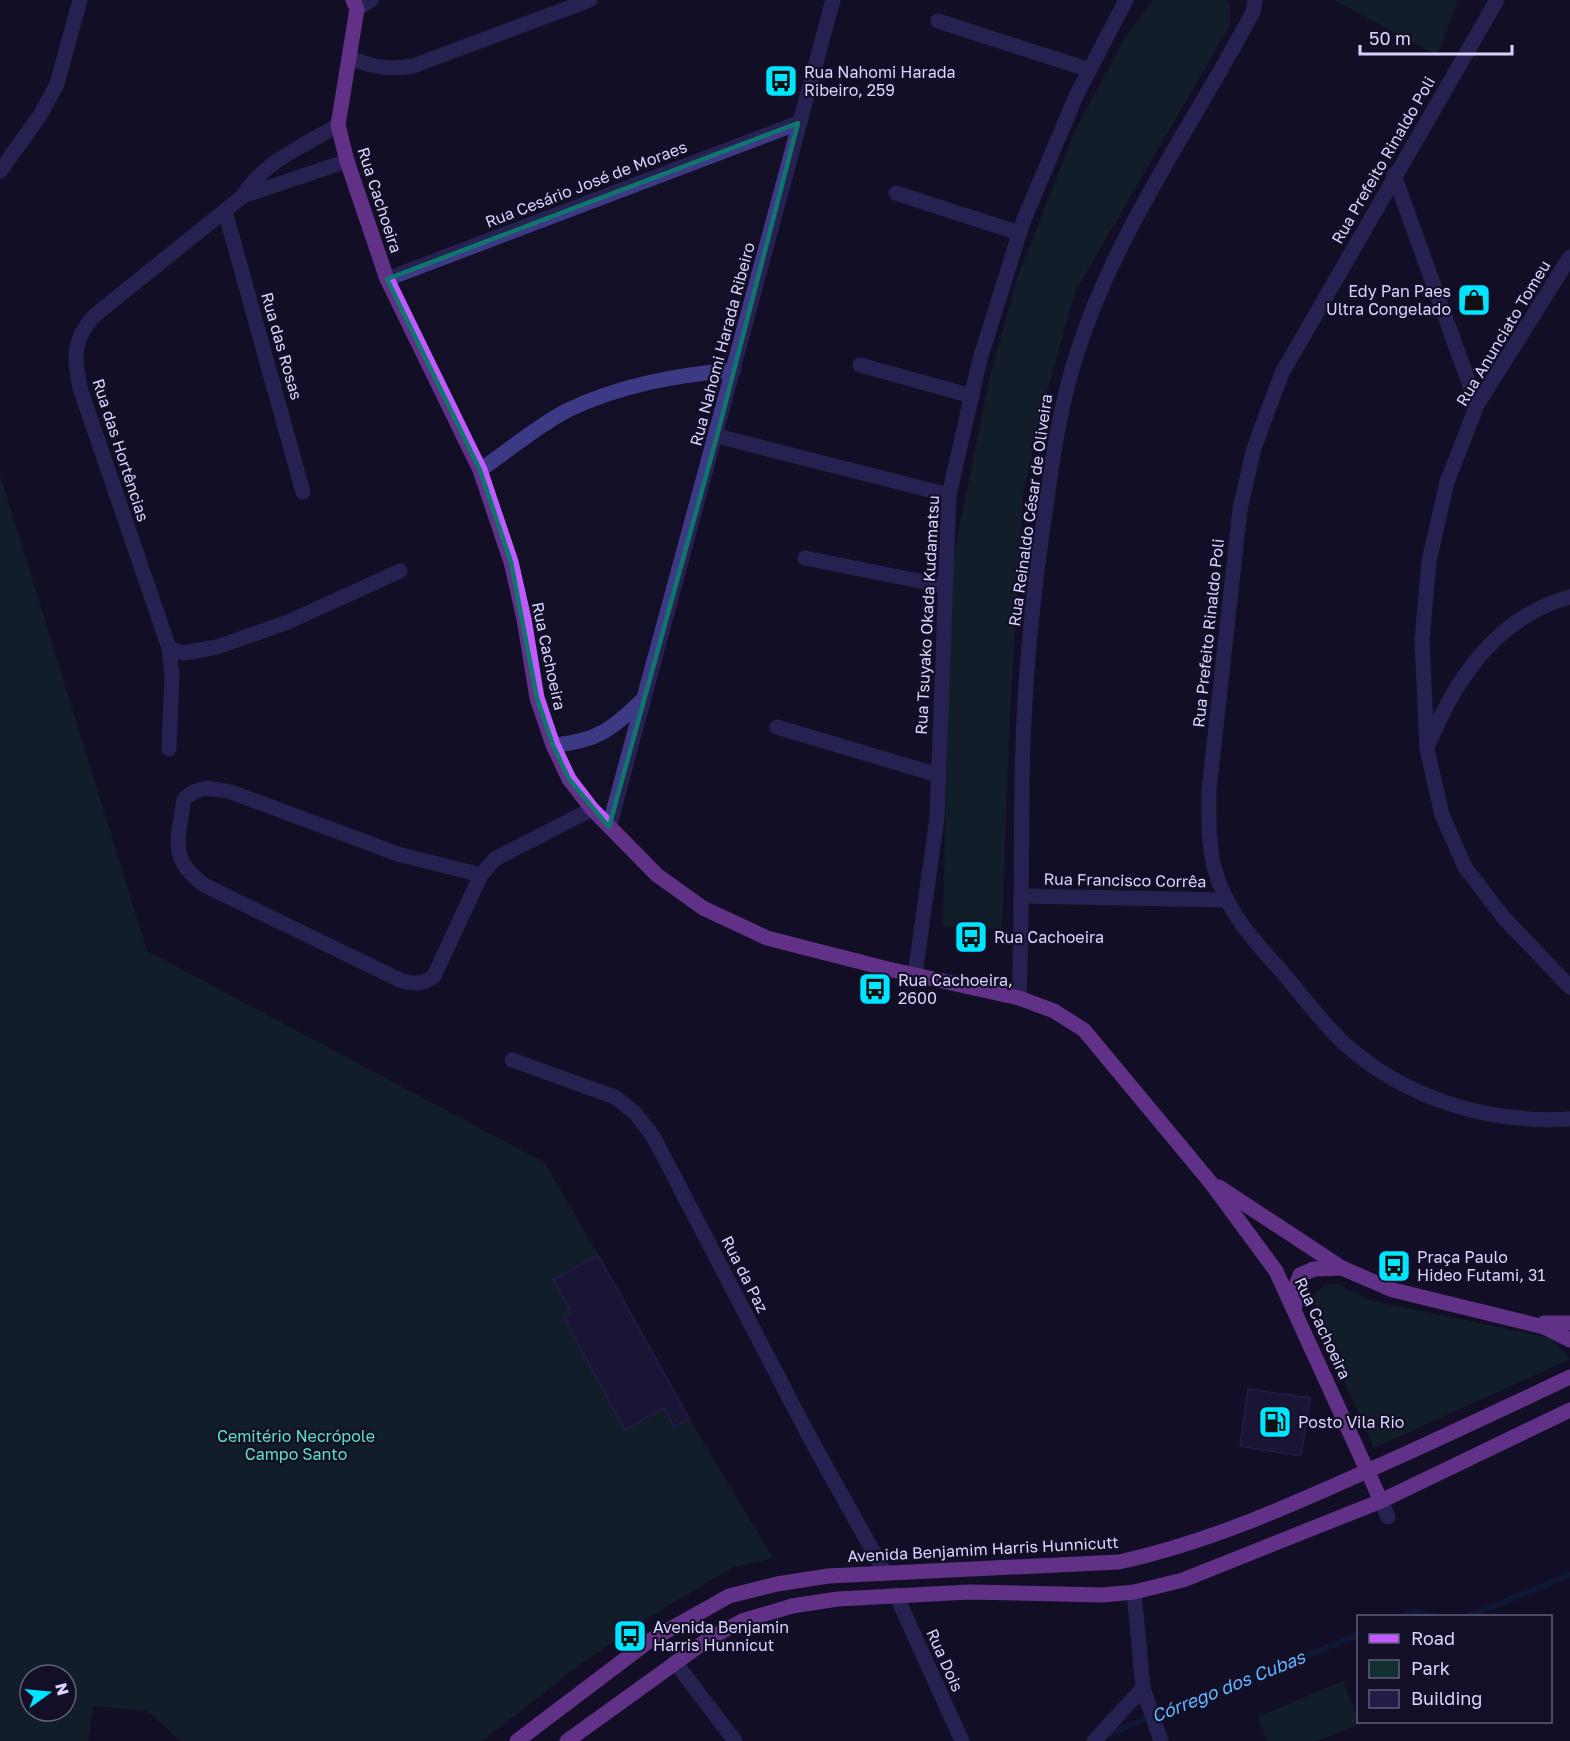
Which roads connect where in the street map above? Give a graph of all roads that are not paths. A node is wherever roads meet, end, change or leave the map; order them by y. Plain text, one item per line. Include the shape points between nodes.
1 (80, 0) edge
2 (371, 0) edge
3 (590, 0) edge
4 (833, 0) edge
5 (1126, 0) edge
6 (1254, 0) edge
7 (1497, 0) edge
8 (355, 4) edge
9 (938, 21) dead end
10 (350, 58) junction
11 (1090, 70) junction
12 (798, 123) junction
13 (339, 125) junction
14 (347, 161) junction
15 (2, 165) edge
16 (1394, 175) junction
17 (896, 193) dead end
18 (243, 196) junction
19 (225, 211) junction
20 (1019, 233) junction
21 (1570, 258) edge
22 (387, 279) junction
23 (860, 365) dead end
24 (734, 370) junction
25 (972, 396) junction
26 (1477, 405) junction
27 (717, 435) junction
28 (480, 470) junction
29 (303, 492) dead end
30 (949, 495) junction
31 (805, 558) dead end
32 (400, 571) dead end
33 (944, 585) junction
34 (1570, 597) edge
35 (168, 648) junction
36 (645, 697) junction
37 (777, 727) dead end
38 (553, 745) junction
39 (169, 749) dead end
40 (1427, 749) junction
41 (938, 775) junction
42 (592, 808) junction
43 (609, 827) junction
44 (481, 875) junction
45 (1023, 896) junction
46 (1226, 900) junction
47 (915, 975) junction
48 (1570, 987) edge
49 (1019, 998) junction
50 (512, 1060) dead end
51 (1570, 1119) edge
52 (1211, 1183) junction
53 (1342, 1268) junction
54 (1297, 1313) junction
55 (1570, 1323) edge
56 (1532, 1324) junction
57 (1570, 1340) edge
58 (1570, 1377) edge
59 (1570, 1410) edge
60 (1369, 1472) junction
61 (1381, 1501) junction
62 (1388, 1517) dead end
63 (884, 1571) junction
64 (1134, 1592) junction
65 (896, 1594) junction
66 (675, 1662) junction
67 (1143, 1688) junction
68 (517, 1741) edge
69 (567, 1741) edge
70 (735, 1741) edge
71 (962, 1741) edge
72 (1094, 1741) edge
73 (1161, 1741) edge

1 - 15 street via 57,84 39,117
2 - 8 street
3 - 10 street via 413,66 392,69
4 - 12 street, Rua Nahomi Harada Ribeiro
5 - 11 street, Rua Tsuyako Okada Kudamatsu
6 - 45 street, Rua Reinaldo César de Oliveira via 1253,12 1142,205 1112,266 1062,403 1032,601 1022,783
7 - 16 street, Rua Prefeito Rinaldo Poli
8 - 10 main road, Rua Cachoeira
9 - 11 street
10 - 13 main road, Rua Cachoeira
11 - 20 street, Rua Tsuyako Okada Kudamatsu
12 - 22 street, Rua Cesário José de Moraes
12 - 24 street, Rua Nahomi Harada Ribeiro
13 - 14 main road, Rua Cachoeira
13 - 18 street, Rua das Hortências via 266,169
14 - 18 street, Rua das Hortências
14 - 22 main road, Rua Cachoeira
16 - 26 street
16 - 46 street, Rua Prefeito Rinaldo Poli via 1282,373 1251,459 1240,509 1209,790 1214,867
17 - 20 street
18 - 19 street, Rua das Hortências
19 - 29 street, Rua das Rosas
19 - 35 street, Rua das Hortências via 94,316 79,333 75,360 80,387
20 - 25 street, Rua Tsuyako Okada Kudamatsu
21 - 26 street, Rua Anunciato Tomeu
22 - 28 main road, Rua Cachoeira
23 - 25 street
24 - 27 street, Rua Nahomi Harada Ribeiro
24 - 28 street via 683,375 609,394 567,411
25 - 30 street, Rua Tsuyako Okada Kudamatsu
26 - 40 street, Rua Anunciato Tomeu via 1447,482 1429,561 1422,640
27 - 30 street
27 - 36 street, Rua Nahomi Harada Ribeiro
28 - 38 main road, Rua Cachoeira via 511,562 537,698
30 - 33 street, Rua Tsuyako Okada Kudamatsu
31 - 33 street
32 - 35 street via 288,622 217,647 183,653
33 - 41 street, Rua Tsuyako Okada Kudamatsu
34 - 40 street via 1553,601 1515,622 1486,646 1442,711
35 - 39 street, Rua das Hortências via 172,698
36 - 38 street via 607,732 589,740
36 - 43 street, Rua Nahomi Harada Ribeiro
37 - 41 street
38 - 42 main road, Rua Cachoeira via 569,779
40 - 48 street, Rua Anunciato Tomeu via 1442,815 1465,867 1503,917
41 - 47 street, Rua Tsuyako Okada Kudamatsu via 937,818
42 - 43 main road, Rua Cachoeira
42 - 44 street via 495,859
43 - 47 main road, Rua Cachoeira via 657,875 704,908 767,938
44 - 44 street via 434,976 415,984 402,981 189,875 177,846 184,799 205,787 231,792 398,854
45 - 46 street, Rua Francisco Corrêa
45 - 49 street, Rua Reinaldo César de Oliveira
46 - 51 street, Rua Prefeito Rinaldo Poli via 1247,933 1345,1044 1383,1073 1468,1112 1549,1121
47 - 49 main road, Rua Cachoeira
49 - 52 main road, Rua Cachoeira via 1054,1011 1083,1030
50 - 63 street, Rua da Paz via 615,1097 635,1113 653,1136
52 - 53 main road, Rua Cachoeira
52 - 54 main road, Rua Cachoeira via 1276,1271
53 - 54 main road via 1314,1269 1300,1275 1295,1288
53 - 56 main road, Rua Cachoeira via 1393,1290
54 - 60 main road, Rua Cachoeira
55 - 56 main road
56 - 57 main road
58 - 60 main road, Avenida Benjamim Harris Hunnicutt
59 - 61 main road
60 - 61 main road, Rua Cachoeira
60 - 63 main road, Avenida Benjamim Harris Hunnicutt via 1202,1540 1119,1562
61 - 62 street
61 - 64 main road via 1224,1565
63 - 68 main road, Avenida Benjamim Harris Hunnicutt via 777,1584 711,1604 649,1641
64 - 65 main road
64 - 67 street
65 - 66 main road via 792,1606 742,1621
65 - 71 street, Rua Dois
66 - 69 main road
66 - 70 street
67 - 72 street
67 - 73 street

